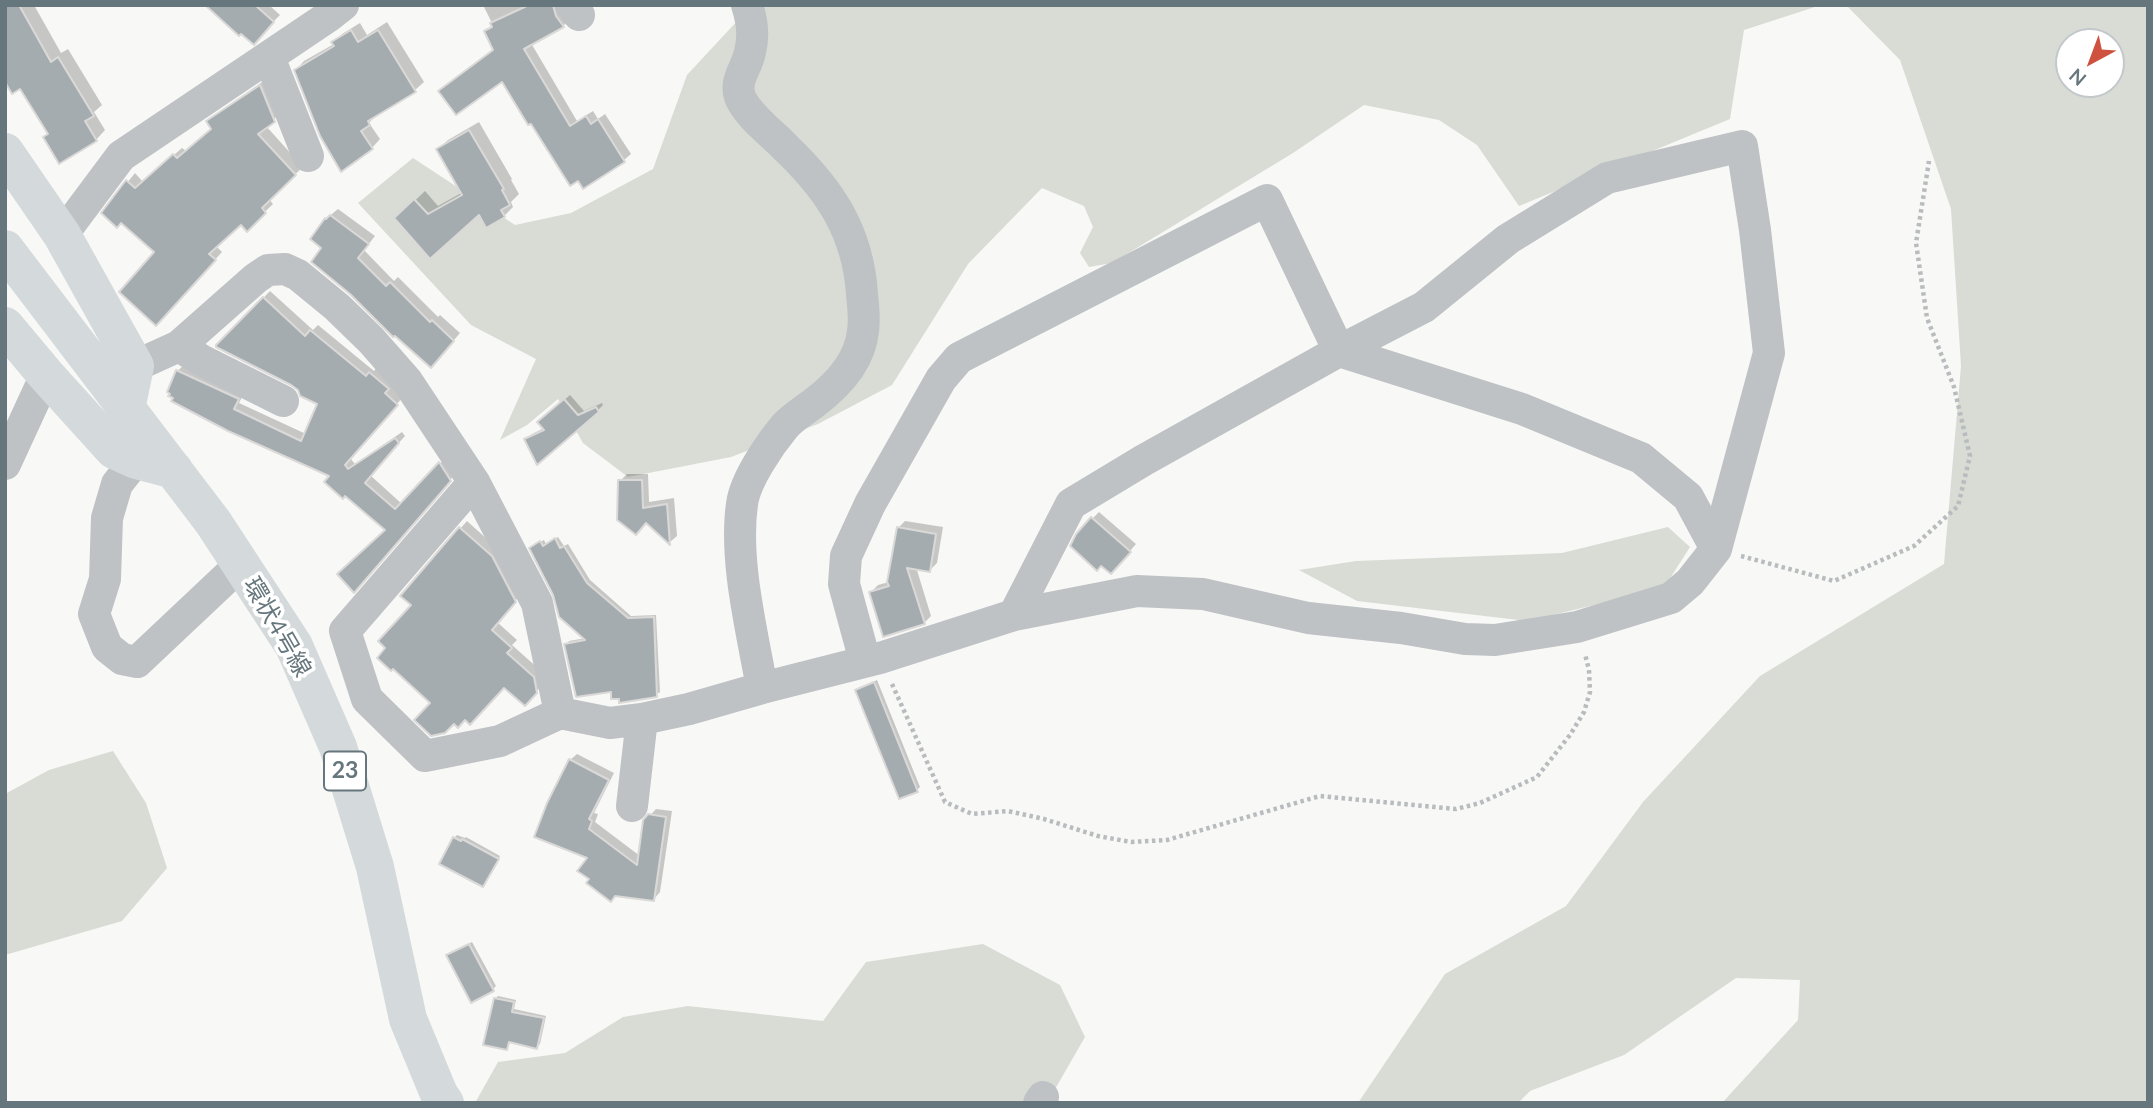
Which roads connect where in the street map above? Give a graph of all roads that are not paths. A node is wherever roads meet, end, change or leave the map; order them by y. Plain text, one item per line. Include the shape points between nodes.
1 (343, 5) edge
2 (747, 5) edge
3 (269, 57) junction
4 (5, 152) edge
5 (308, 156) dead end
6 (62, 235) junction
7 (5, 249) edge
8 (5, 326) edge
9 (179, 346) junction
10 (1339, 351) junction
11 (135, 366) junction
12 (46, 375) junction
13 (266, 402) dead end
14 (126, 410) junction
15 (136, 460) junction
16 (5, 464) edge
17 (174, 470) junction
18 (474, 482) junction
19 (1716, 549) junction
20 (241, 564) junction
21 (1014, 615) junction
22 (873, 660) junction
23 (762, 688) junction
24 (560, 713) junction
25 (642, 719) junction
26 (632, 806) dead end
27 (445, 1103) edge

1 - 3 street
2 - 23 street via 752,36 738,85 740,97 814,175 837,208 860,268 863,300 863,331 856,358 839,380 786,425 752,476 742,502 740,555
3 - 5 street
3 - 6 street via 121,156
4 - 6 main road
6 - 11 main road
7 - 14 main road, 環状4号線 / 23
8 - 12 main road
9 - 11 street
9 - 13 street
9 - 18 street via 256,278 268,270 285,269 337,307 398,370
10 - 19 street via 1522,408 1641,458 1688,497
10 - 19 street via 1424,307 1508,239 1607,178 1742,146 1769,354
10 - 21 street via 1071,504
10 - 22 street via 1266,200 959,358 941,379 846,556 844,584
11 - 14 main road
12 - 15 main road via 114,450
12 - 16 street
14 - 17 main road, 環状4号線 / 23
15 - 17 main road
15 - 20 street via 117,484 107,518 105,579 94,614 107,647 122,659 137,662
17 - 20 main road, 環状4号線 / 23
18 - 24 street via 537,603
18 - 24 street via 345,631 367,699 425,756 499,741
19 - 21 street via 1671,598 1577,627 1495,640 1308,618 1203,594 1137,591
20 - 27 main road, 環状4号線 / 23 via 294,646 338,747 375,867 408,1019
21 - 22 street
22 - 23 street
23 - 25 street
24 - 25 street via 610,723
25 - 26 street

